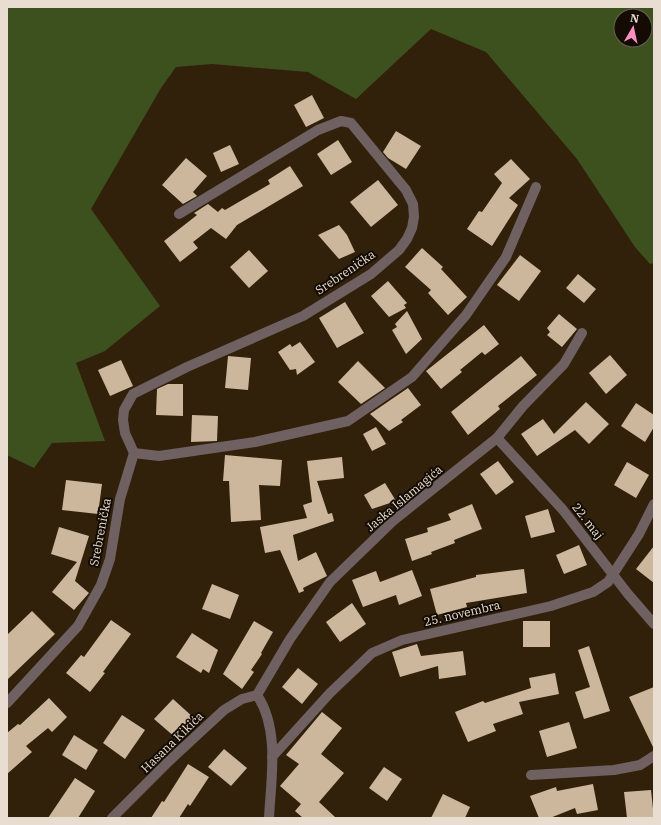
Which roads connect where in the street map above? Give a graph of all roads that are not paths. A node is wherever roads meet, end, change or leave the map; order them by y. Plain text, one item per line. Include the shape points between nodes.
1 (536, 187) dead end
2 (179, 214) dead end
3 (582, 333) dead end
4 (497, 438) junction
5 (134, 453) junction
6 (654, 504) edge
7 (614, 575) junction
8 (654, 624) edge
9 (257, 695) junction
10 (7, 703) edge
11 (654, 756) edge
12 (272, 757) junction
13 (531, 775) dead end
14 (112, 818) edge
15 (269, 818) edge

1 - 5 street via 506,257 466,315 412,377 348,421 240,444 159,456
2 - 5 street, Srebrenička via 318,130 341,121 351,123 406,190 413,204 414,217 412,228 399,250 371,274 302,316 133,394 124,410 123,420 125,433
3 - 4 street, Jaska Islamagića via 564,364 523,406
4 - 7 street, 22. maj via 563,510
4 - 9 street, Jaska Islamagića via 394,520 330,582 290,639
5 - 10 street, Srebrenička via 120,499 110,559 101,585 78,626
6 - 7 street, 25. novembra
7 - 8 street, 22. maj
7 - 12 street, 25. novembra via 593,592 551,606 402,640 372,653 330,692
9 - 12 street via 265,707 270,727
9 - 14 street, Hasana Kikića via 242,699 224,710
11 - 13 street via 640,765 614,770
12 - 15 street

